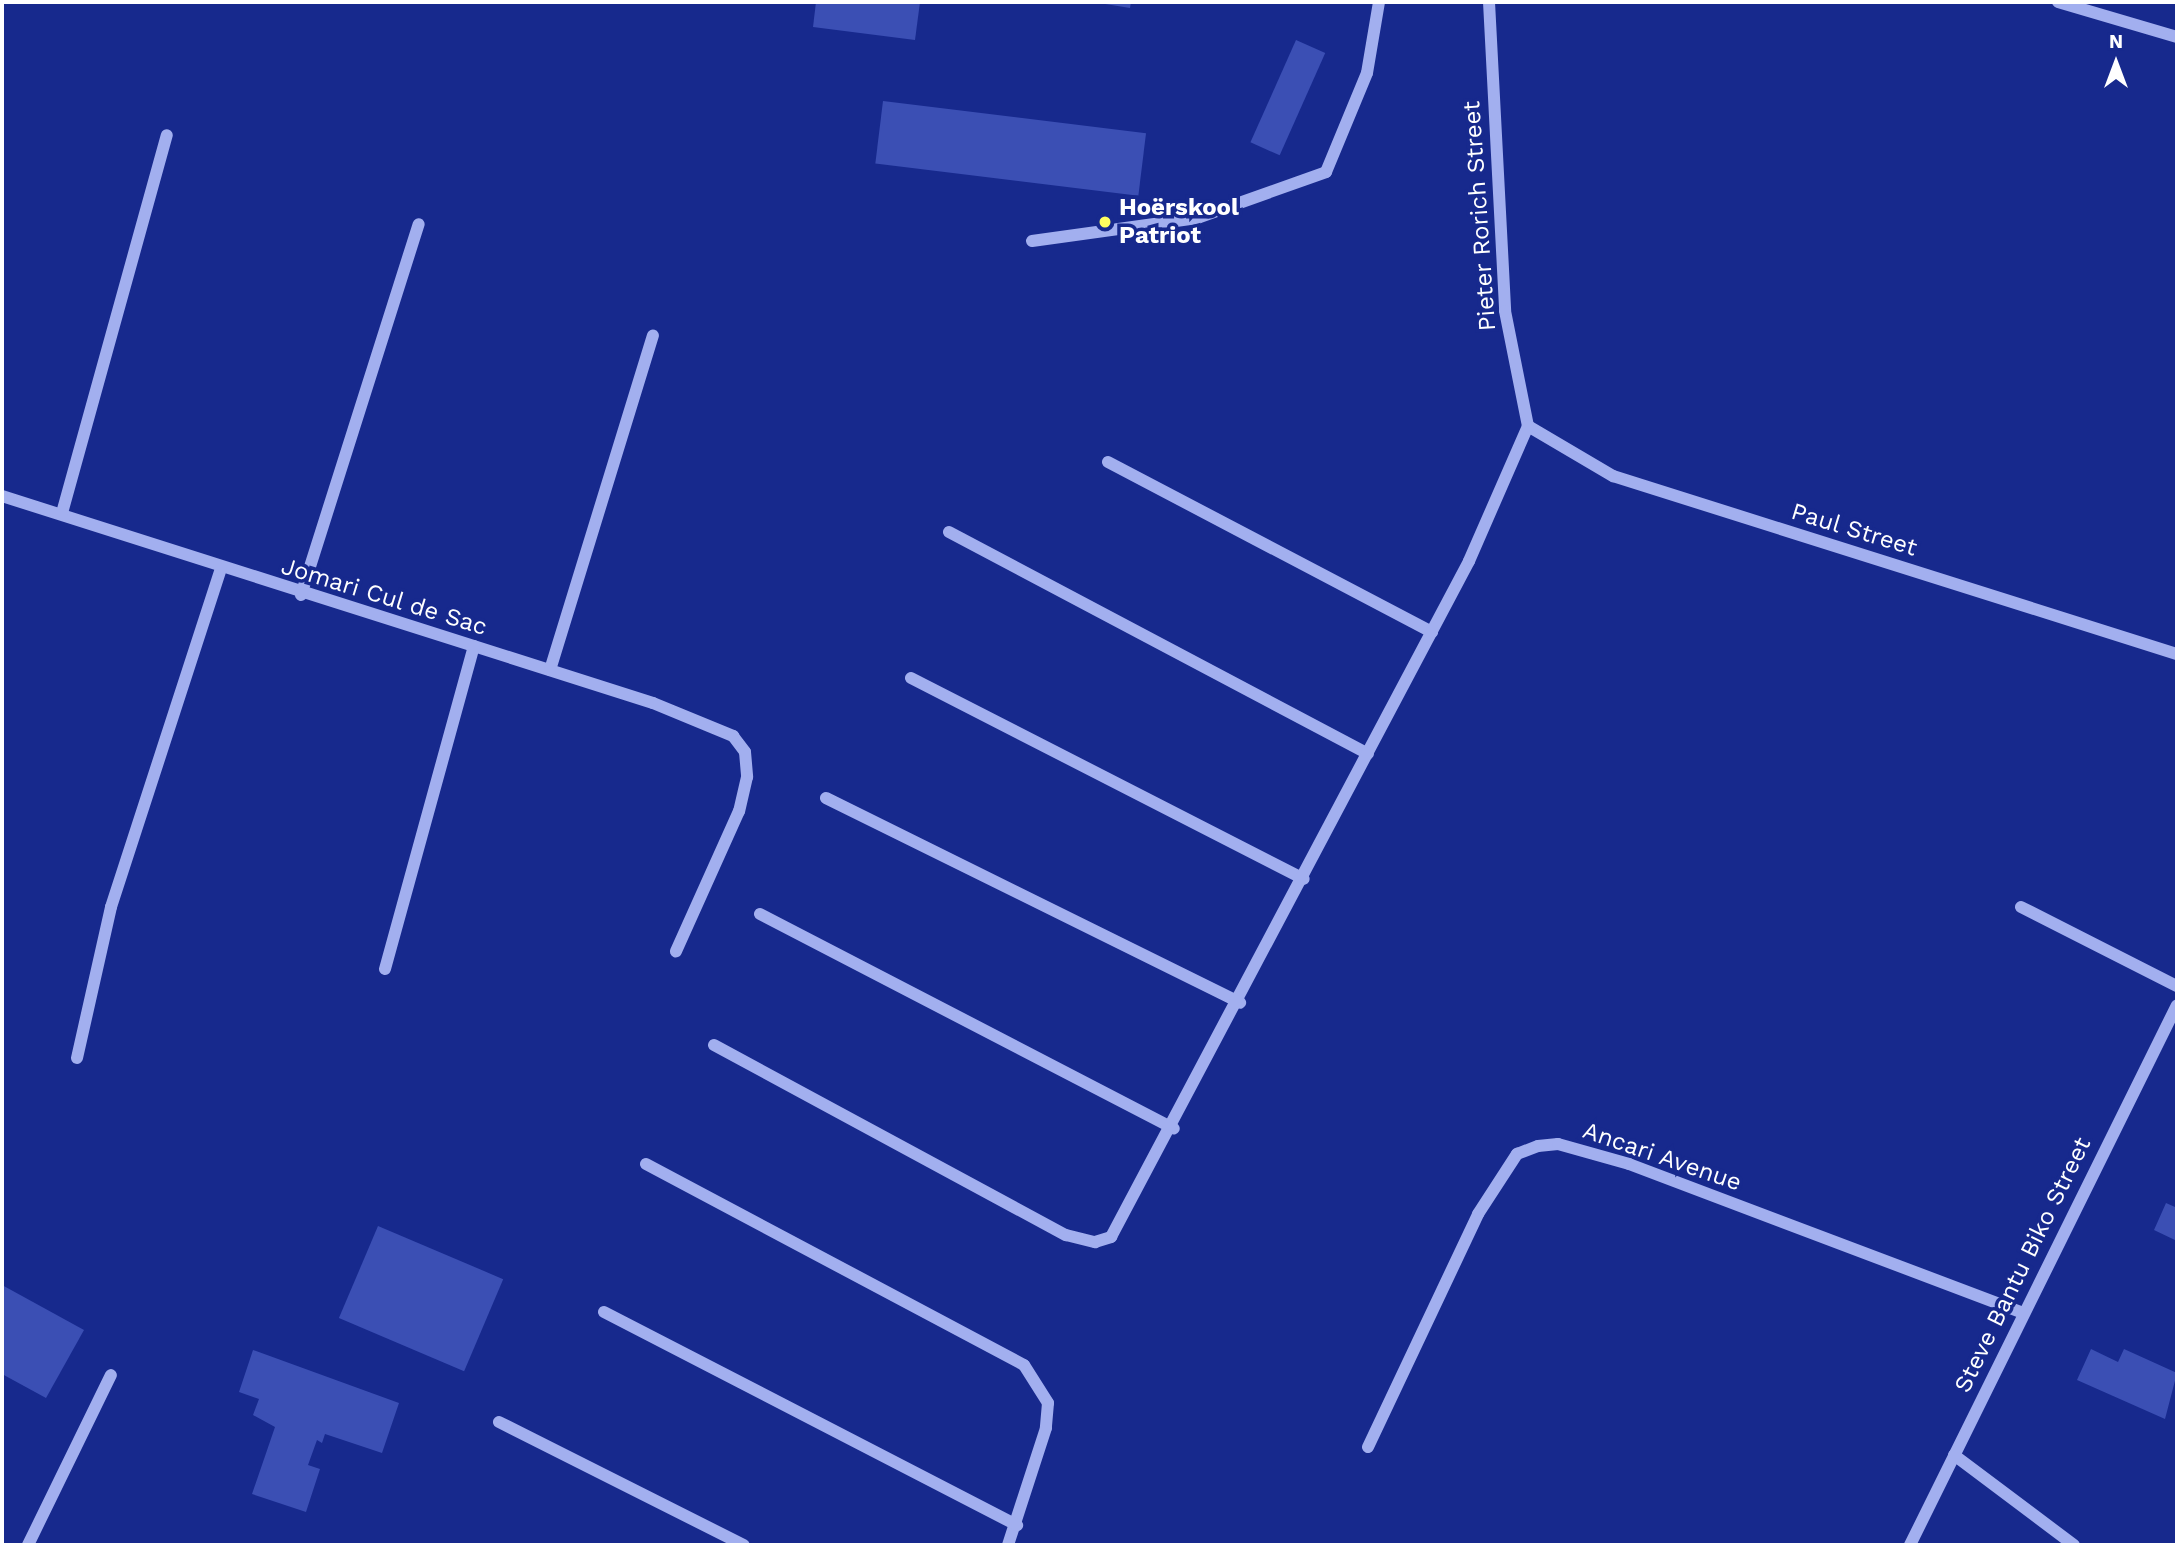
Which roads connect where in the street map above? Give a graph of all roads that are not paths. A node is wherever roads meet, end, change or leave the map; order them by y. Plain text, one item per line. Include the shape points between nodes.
1 (1379, 2) edge
2 (1489, 2) edge
3 (2058, 2) edge
4 (2177, 37) edge
5 (167, 135) dead end
6 (419, 224) dead end
7 (1032, 241) dead end
8 (653, 335) dead end
9 (1528, 426) junction
10 (1108, 461) dead end
11 (2, 496) edge
12 (62, 513) junction
13 (949, 532) dead end
14 (220, 569) junction
15 (301, 595) junction
16 (1432, 632) junction
17 (474, 646) junction
18 (2177, 654) edge
19 (550, 670) junction
20 (911, 678) dead end
21 (1368, 754) junction
22 (827, 798) dead end
23 (1304, 879) junction
24 (2021, 907) dead end
25 (760, 914) dead end
26 (676, 951) dead end
27 (385, 969) dead end
28 (2177, 986) edge
29 (1240, 1003) junction
30 (2177, 1005) edge
31 (714, 1045) dead end
32 (77, 1058) dead end
33 (1174, 1129) junction
34 (646, 1164) dead end
35 (604, 1312) dead end
36 (2021, 1312) junction
37 (111, 1375) dead end
38 (499, 1422) dead end
39 (1368, 1447) dead end
40 (1954, 1455) junction
41 (1017, 1525) junction
42 (28, 1545) edge
43 (744, 1545) edge
44 (1008, 1545) edge
45 (1910, 1545) edge
46 (2074, 1545) edge

1 - 7 street via 1367,73 1326,172 1197,218
2 - 9 street, Pieter Rorich Street via 1504,311
3 - 4 street
5 - 12 street
6 - 15 street
8 - 19 street
9 - 16 street
9 - 18 street, Paul Street via 1613,476
10 - 16 street
11 - 12 street, Jomari Cul de Sac
12 - 14 street, Jomari Cul de Sac
13 - 21 street
14 - 15 street, Jomari Cul de Sac
14 - 32 street via 111,907
15 - 17 street, Jomari Cul de Sac
16 - 21 street
17 - 19 street, Jomari Cul de Sac
17 - 27 street
19 - 26 street, Jomari Cul de Sac via 703,722 733,736 745,752 739,811
20 - 23 street
21 - 23 street
22 - 29 street
23 - 29 street
24 - 28 street
25 - 33 street
29 - 33 street
30 - 36 street, Steve Bantu Biko Street
31 - 33 street via 1081,1240 1111,1237
34 - 41 street via 1024,1365 1048,1403 1046,1428
35 - 41 street
36 - 39 street, Ancari Avenue via 1629,1164 1558,1144 1538,1146 1517,1154 1478,1214
36 - 40 street, Steve Bantu Biko Street
37 - 42 street
38 - 43 street
40 - 45 street, Steve Bantu Biko Street
40 - 46 street
41 - 44 street

